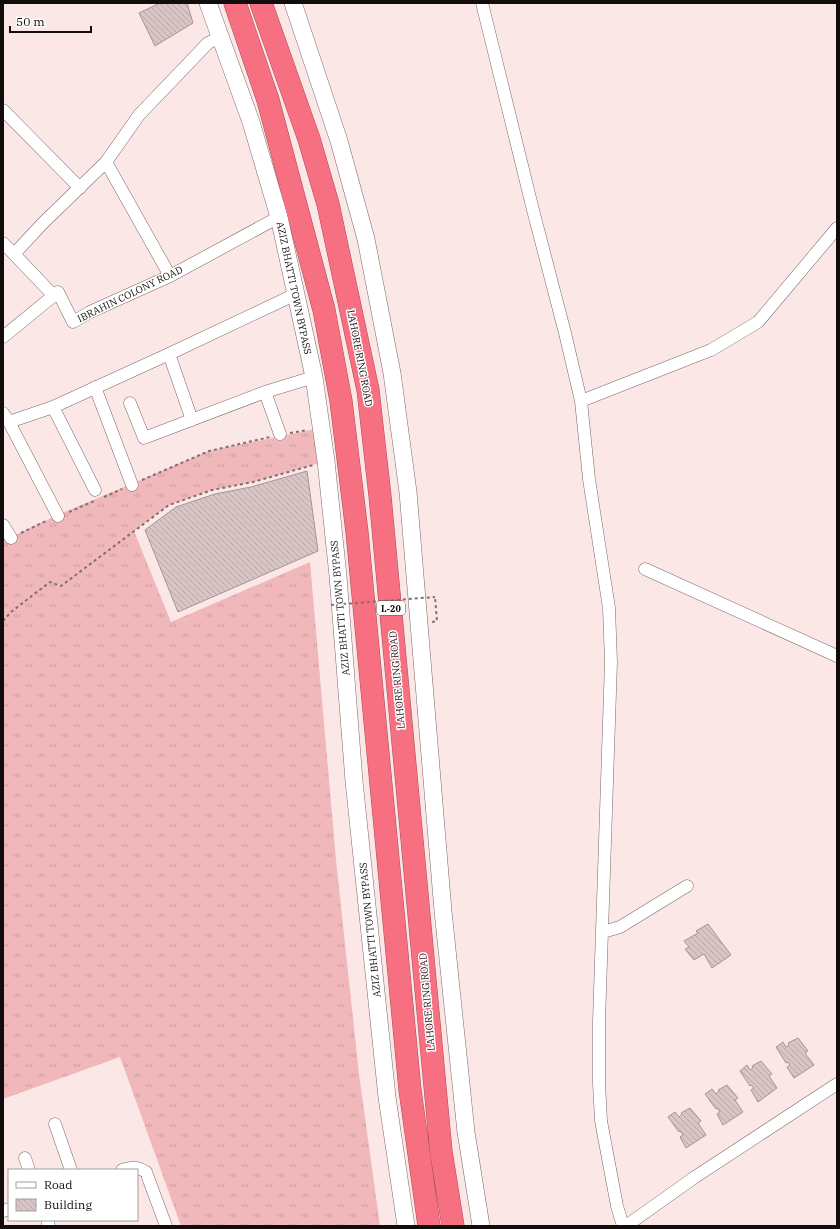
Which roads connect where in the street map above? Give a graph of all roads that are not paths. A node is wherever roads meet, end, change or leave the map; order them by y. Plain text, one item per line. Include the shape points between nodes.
1 (208, 3) edge
2 (235, 3) edge
3 (261, 3) edge
4 (293, 3) edge
5 (482, 3) edge
6 (220, 37) junction
7 (3, 110) edge
8 (106, 162) junction
9 (80, 188) junction
10 (279, 217) junction
11 (837, 228) edge
12 (3, 243) edge
13 (14, 254) junction
14 (170, 276) junction
15 (296, 294) junction
16 (54, 296) junction
17 (3, 337) edge
18 (170, 354) junction
19 (314, 377) junction
20 (95, 387) junction
21 (265, 392) junction
22 (581, 401) junction
23 (130, 403) dead end
24 (53, 407) junction
25 (6, 418) edge
26 (192, 420) junction
27 (280, 434) road end
28 (132, 485) road end
29 (95, 490) dead end
30 (58, 516) road end
31 (3, 525) edge
32 (11, 538) road end
33 (646, 569) dead end
34 (837, 656) edge
35 (687, 886) dead end
36 (603, 932) junction
37 (837, 1084) edge
38 (55, 1124) dead end
39 (25, 1158) dead end
40 (29, 1169) edge
41 (72, 1169) edge
42 (126, 1169) edge
43 (166, 1226) edge
44 (406, 1226) edge
45 (429, 1226) edge
46 (453, 1226) edge
47 (481, 1226) edge
48 (623, 1226) edge
49 (626, 1226) edge

1 - 6 street, AZIZ BHATTI TOWN BYPASS
2 - 45 highway, L-20 via 268,100 324,310 341,401 358,540 410,1090
3 - 46 highway, LAHORE RING ROAD / L-20 via 309,139 328,204 368,390 440,1143
4 - 47 street via 339,141 366,239 392,373 408,492 444,919 466,1132
5 - 22 street
6 - 8 street via 208,43 139,115
6 - 10 street, AZIZ BHATTI TOWN BYPASS via 251,122
7 - 9 street
8 - 9 street
8 - 14 street
9 - 13 street
10 - 14 street, IBRAHIN COLONY ROAD
10 - 15 street, AZIZ BHATTI TOWN BYPASS
11 - 22 street via 758,322 711,350
12 - 13 street
13 - 16 street
14 - 16 street, IBRAHIN COLONY ROAD via 73,322 58,292
15 - 18 street
15 - 19 street, AZIZ BHATTI TOWN BYPASS
16 - 17 street
18 - 20 street
18 - 26 street
19 - 21 street
19 - 44 street, AZIZ BHATTI TOWN BYPASS via 338,576 354,781 387,1097
20 - 24 street
20 - 28 street
21 - 26 street
21 - 27 street
22 - 36 street via 589,479 609,608 611,654
23 - 26 street via 144,438
24 - 25 street
24 - 29 street
25 - 30 street
31 - 32 street
33 - 34 street
35 - 36 street via 620,927
36 - 48 street via 599,1021 601,1121
37 - 49 street via 695,1177
38 - 41 street
39 - 40 street
42 - 43 street via 133,1167 146,1172

